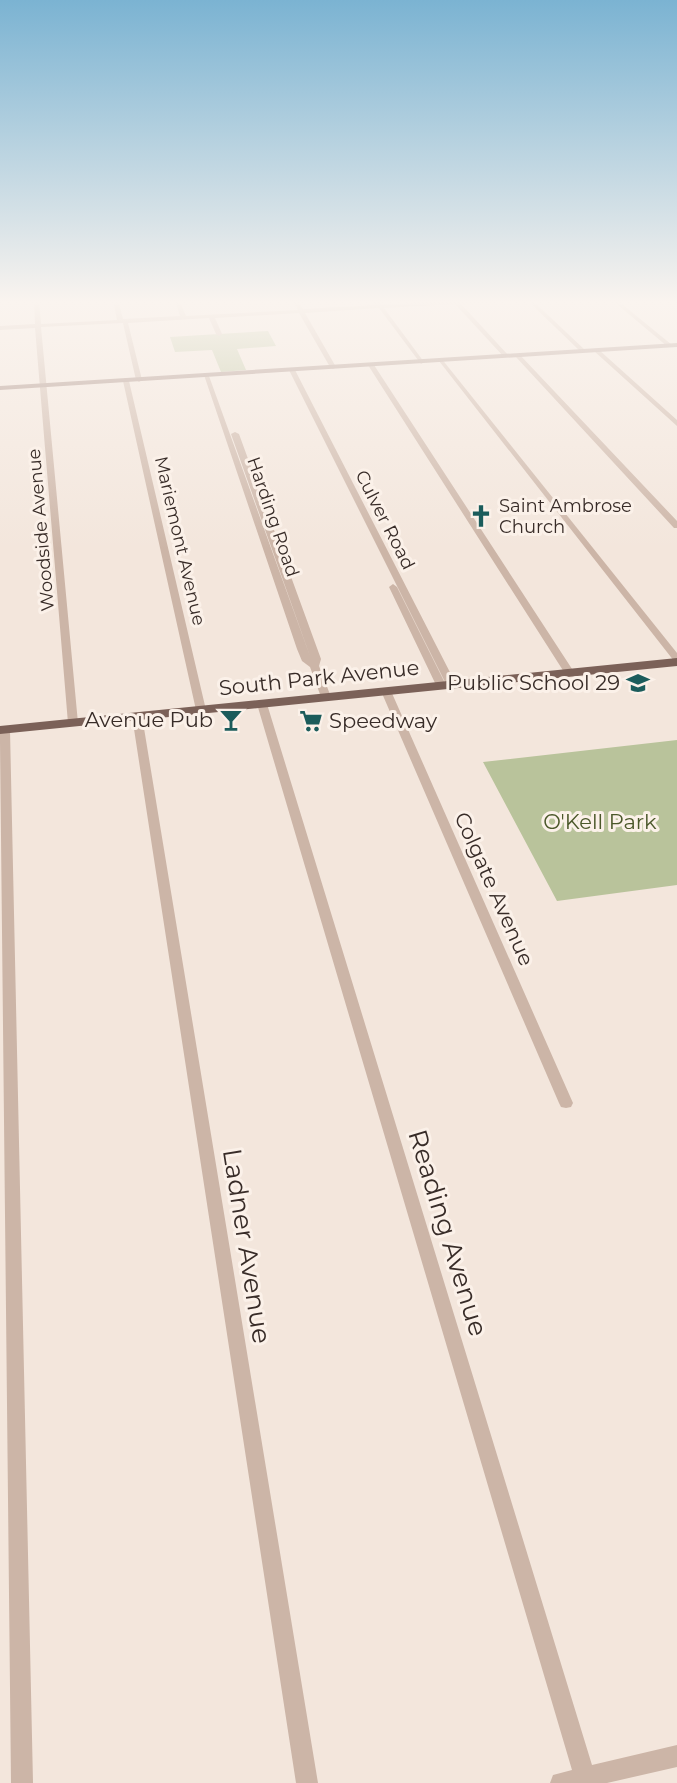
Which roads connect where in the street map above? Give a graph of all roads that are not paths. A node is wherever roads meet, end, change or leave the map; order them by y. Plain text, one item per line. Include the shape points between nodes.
1 (89, 383) edge
2 (127, 383) edge
3 (213, 383) edge
4 (296, 383) edge
5 (380, 383) edge
6 (459, 383) edge
7 (543, 383) edge
8 (632, 383) edge
9 (43, 386) junction
10 (0, 388) edge
11 (677, 424) edge
12 (238, 455) junction
13 (254, 485) junction
14 (244, 486) junction
15 (266, 518) junction
16 (256, 519) junction
17 (677, 526) edge
18 (279, 553) junction
19 (268, 554) junction
20 (293, 593) junction
21 (283, 594) junction
22 (677, 660) edge
23 (314, 666) junction
24 (565, 673) junction
25 (446, 685) junction
26 (386, 691) junction
27 (326, 697) junction
28 (262, 704) junction
29 (201, 710) junction
30 (137, 716) junction
31 (73, 723) junction
32 (2, 730) edge
33 (566, 1103) dead end
34 (677, 1756) edge
35 (585, 1778) junction
36 (22, 1783) edge
37 (307, 1783) edge
38 (561, 1783) edge

1 - 9 street
2 - 29 street, Mariemont Avenue
3 - 12 street, Harding Road
4 - 25 street, Culver Road
5 - 24 street
6 - 22 street
7 - 17 street
8 - 11 street
9 - 10 street
9 - 31 street, Woodside Avenue
12 - 13 street, Harding Road
12 - 14 street, Harding Road
13 - 14 street
13 - 15 street, Harding Road
14 - 16 street, Harding Road
15 - 16 street
15 - 18 street, Harding Road
16 - 19 street, Harding Road
18 - 19 street
18 - 20 street, Harding Road
19 - 21 street, Harding Road
20 - 21 street
20 - 23 street, Harding Road via 316,659
21 - 23 street, Harding Road via 307,660
22 - 24 main road, South Park Avenue
23 - 27 street, Harding Road
24 - 25 main road, South Park Avenue
25 - 26 main road, South Park Avenue
26 - 27 main road, South Park Avenue
26 - 33 street, Colgate Avenue
27 - 28 main road, South Park Avenue
28 - 29 main road, South Park Avenue
28 - 35 street, Reading Avenue
29 - 30 main road, South Park Avenue
30 - 31 main road, South Park Avenue
30 - 37 street, Ladner Avenue
31 - 32 main road, South Park Avenue
32 - 36 street
34 - 35 street
35 - 38 street

